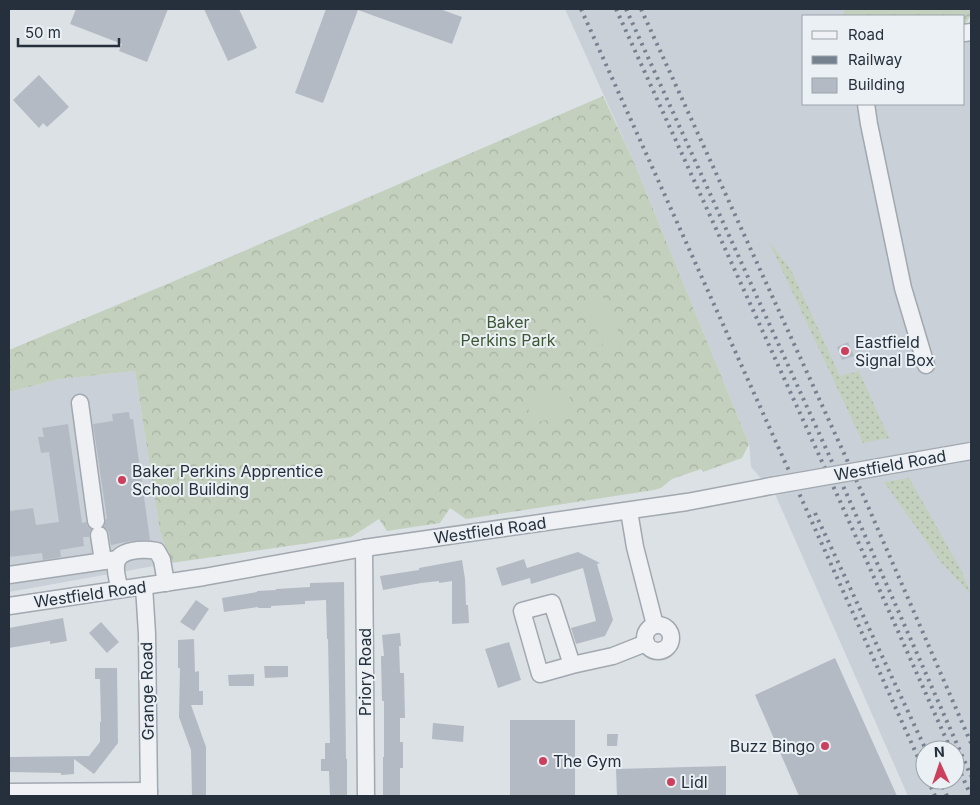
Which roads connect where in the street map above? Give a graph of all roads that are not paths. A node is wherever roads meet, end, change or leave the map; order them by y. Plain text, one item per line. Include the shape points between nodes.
1 (866, 105) edge
2 (926, 365) dead end
3 (80, 402) dead end
4 (971, 451) edge
5 (629, 511) junction
6 (364, 548) junction
7 (110, 560) junction
8 (9, 575) edge
9 (166, 582) junction
10 (144, 586) junction
11 (120, 589) junction
12 (9, 606) edge
13 (655, 625) junction
14 (646, 644) junction
15 (572, 665) dead end
16 (9, 792) edge
17 (149, 794) edge
18 (366, 796) edge

1 - 2 street via 903,288
3 - 7 street via 97,528
4 - 5 street, Westfield Road, bridge
5 - 6 street, Westfield Road
5 - 13 street via 634,547
6 - 9 street, Westfield Road
6 - 18 street, Priory Road
7 - 8 street
7 - 9 street via 144,549 157,551
7 - 11 street via 116,566
9 - 10 street, Westfield Road
10 - 11 street, Westfield Road
10 - 17 street, Grange Road
11 - 12 street, Westfield Road
13 - 14 street via 646,631
13 - 14 street via 669,629 671,642 658,651
14 - 15 street via 613,656
16 - 17 street

